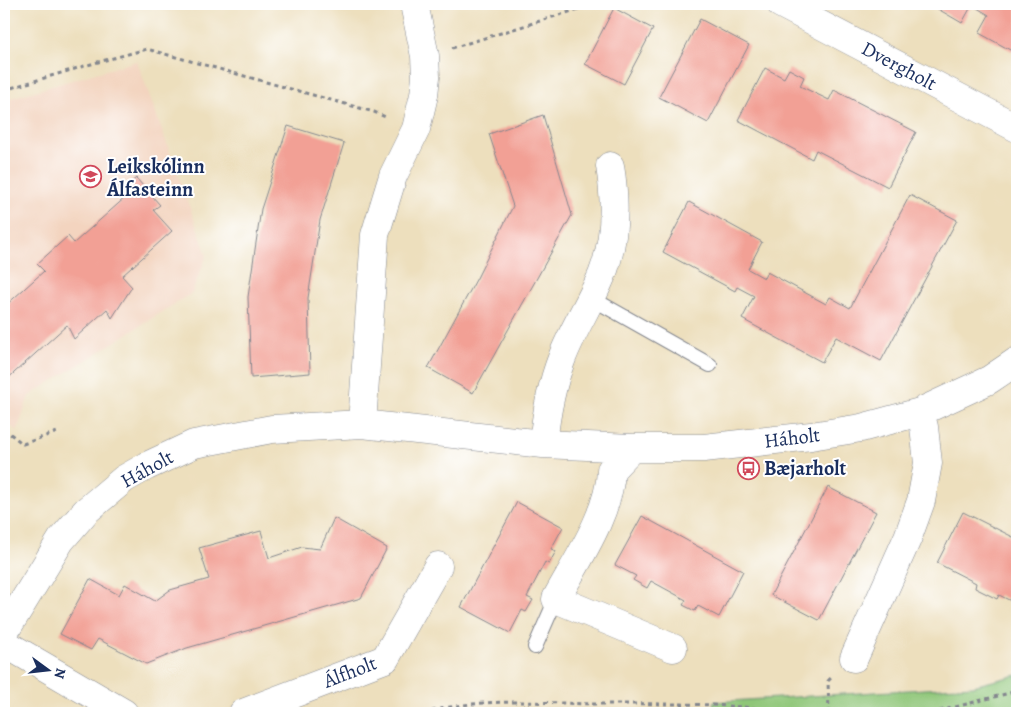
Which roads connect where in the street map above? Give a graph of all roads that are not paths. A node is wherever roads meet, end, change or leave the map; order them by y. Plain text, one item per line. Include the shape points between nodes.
1 (414, 4) edge
2 (781, 4) edge
3 (1017, 128) edge
4 (610, 166) dead end
5 (591, 298) junction
6 (1017, 361) edge
7 (710, 366) dead end
8 (920, 412) junction
9 (362, 424) junction
10 (543, 444) junction
11 (632, 448) junction
12 (438, 566) dead end
13 (556, 599) junction
14 (4, 634) edge
15 (4, 643) edge
16 (535, 647) dead end
17 (673, 648) dead end
18 (854, 658) dead end
19 (124, 713) edge
20 (243, 713) edge

1 - 9 street via 425,56 424,95 416,129 393,176 375,236
2 - 3 street, Dvergholt
4 - 5 street via 614,224 602,275
5 - 7 lane
5 - 10 street via 561,359 546,415
6 - 8 street, Háholt via 989,380
8 - 11 street, Háholt via 861,428 811,436 704,448
8 - 18 street via 928,463 921,501
9 - 10 street, Háholt
9 - 14 street, Háholt via 272,429 194,444 124,479 86,511 61,540
10 - 11 street, Háholt
11 - 13 street via 611,470 600,517
12 - 20 street, Álfholt via 385,659
13 - 16 lane
13 - 17 street
15 - 19 street

